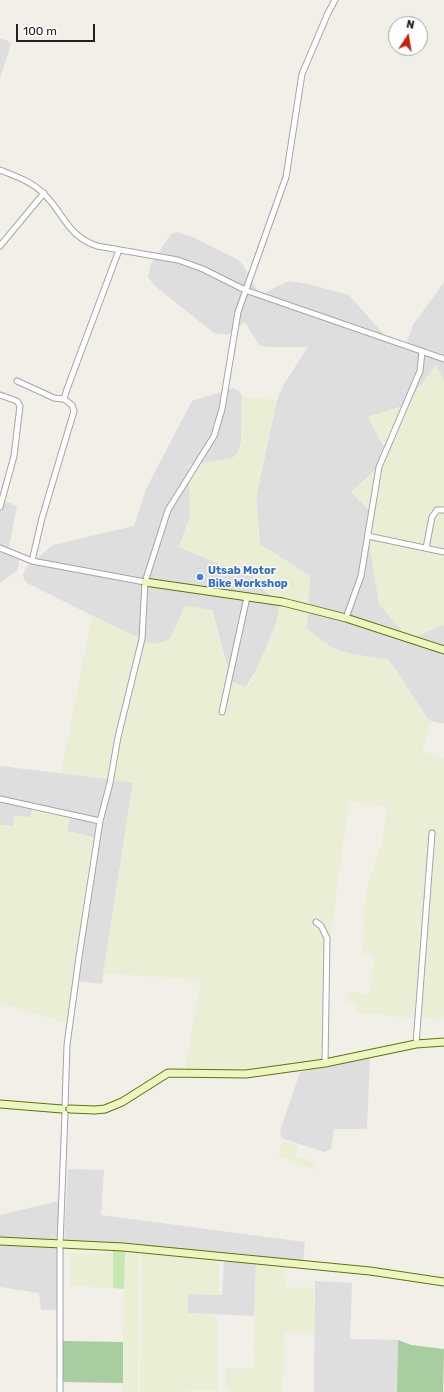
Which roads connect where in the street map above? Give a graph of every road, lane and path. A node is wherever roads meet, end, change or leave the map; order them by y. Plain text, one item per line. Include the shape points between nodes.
1 (335, 0) edge
2 (0, 170) edge
3 (44, 193) junction
4 (0, 246) edge
5 (119, 250) junction
6 (246, 290) junction
7 (422, 351) junction
8 (444, 359) edge
9 (18, 381) dead end
10 (0, 395) edge
11 (64, 400) junction
12 (0, 507) edge
13 (444, 510) edge
14 (368, 536) junction
15 (0, 548) edge
16 (426, 548) junction
17 (444, 552) edge
18 (32, 561) junction
19 (144, 582) junction
20 (247, 597) junction
21 (346, 618) junction
22 (444, 650) edge
23 (222, 712) dead end
24 (0, 799) edge
25 (100, 821) junction
26 (432, 833) dead end
27 (316, 922) dead end
28 (444, 1042) edge
29 (416, 1044) junction
30 (325, 1063) junction
31 (0, 1104) edge
32 (66, 1109) junction
33 (0, 1241) edge
34 (60, 1245) junction
35 (444, 1282) edge
36 (60, 1392) edge

1 - 6 street via 302,74 286,177
2 - 3 street via 25,180
3 - 4 street
3 - 5 street via 77,236 85,242
5 - 6 street via 178,260
5 - 11 street
6 - 7 street
6 - 19 street via 238,312 222,409 214,436 168,510
7 - 8 street
7 - 14 street via 420,371 380,467
9 - 11 street
10 - 12 street via 17,401 20,406 14,456
11 - 18 street via 72,405 74,411
13 - 16 street via 436,510 432,517
14 - 16 street
14 - 21 street via 361,576
15 - 18 street
16 - 17 street
18 - 19 street
19 - 20 street
19 - 25 street via 142,639
20 - 21 street via 283,602
20 - 23 street
21 - 22 street
24 - 25 street
25 - 32 street via 67,1045
26 - 29 street
27 - 30 street via 327,938
28 - 29 street
29 - 30 street
30 - 32 street via 246,1074 168,1073 122,1102 105,1109
31 - 32 street
32 - 34 street
33 - 34 street
34 - 35 street via 130,1248
34 - 36 street

